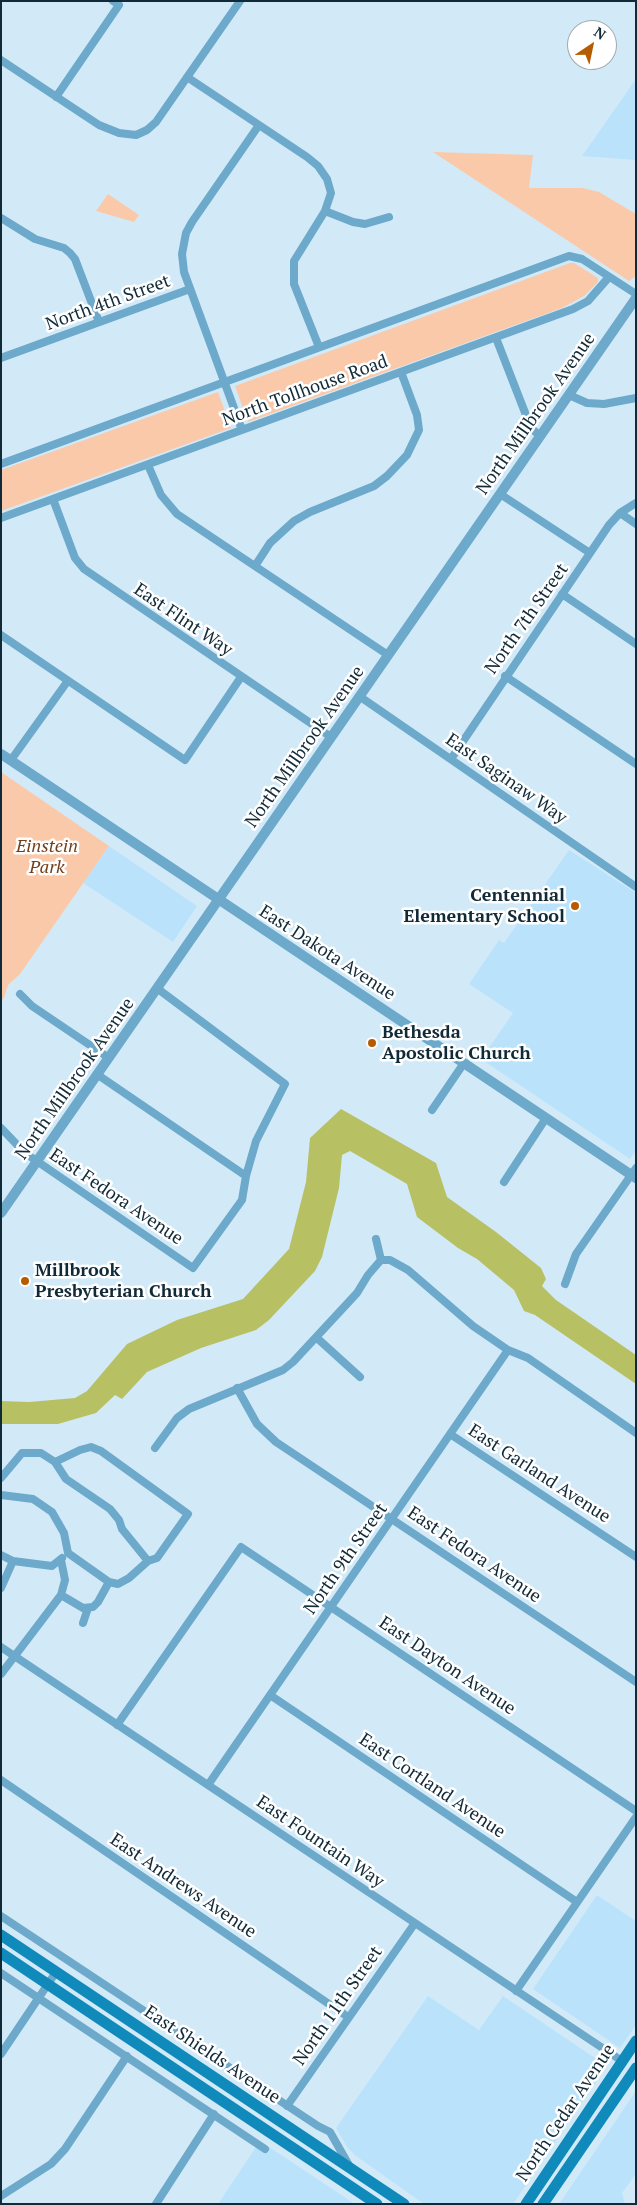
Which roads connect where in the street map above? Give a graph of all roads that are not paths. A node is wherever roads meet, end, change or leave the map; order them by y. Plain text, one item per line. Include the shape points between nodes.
1 (240, 1) edge
2 (116, 3) edge
3 (1, 60) edge
4 (187, 78) junction
5 (56, 96) junction
6 (259, 125) junction
7 (325, 211) junction
8 (1, 218) edge
9 (389, 218) dead end
10 (609, 277) junction
11 (190, 289) junction
12 (636, 296) edge
13 (99, 322) junction
14 (496, 338) junction
15 (319, 347) junction
16 (2, 356) edge
17 (401, 372) junction
18 (225, 383) junction
19 (569, 395) junction
20 (636, 398) edge
21 (242, 430) junction
22 (540, 436) junction
23 (1, 464) edge
24 (148, 465) junction
25 (355, 494) junction
26 (500, 494) junction
27 (53, 499) junction
28 (359, 503) dead end
29 (636, 504) edge
30 (620, 513) junction
31 (1, 518) edge
32 (636, 524) edge
33 (590, 554) junction
34 (255, 566) junction
35 (562, 594) junction
36 (1, 636) edge
37 (636, 644) edge
38 (388, 655) junction
39 (505, 676) junction
40 (241, 677) junction
41 (67, 682) junction
42 (359, 696) junction
43 (331, 737) junction
44 (1, 754) edge
45 (450, 759) junction
46 (11, 760) junction
47 (636, 764) edge
48 (636, 887) edge
49 (219, 901) junction
50 (158, 989) junction
51 (20, 994) dead end
52 (109, 1058) junction
53 (464, 1063) junction
54 (98, 1074) junction
55 (432, 1110) dead end
56 (546, 1118) junction
57 (1, 1128) edge
58 (37, 1162) junction
59 (634, 1173) edge
60 (246, 1176) junction
61 (504, 1182) dead end
62 (1, 1214) edge
63 (376, 1240) dead end
64 (381, 1260) junction
65 (565, 1284) dead end
66 (317, 1338) junction
67 (508, 1350) junction
68 (360, 1377) dead end
69 (237, 1388) junction
70 (636, 1433) edge
71 (450, 1434) junction
72 (155, 1448) dead end
73 (55, 1462) junction
74 (1, 1478) edge
75 (1, 1495) edge
76 (392, 1519) junction
77 (68, 1553) junction
78 (1, 1555) edge
79 (636, 1557) edge
80 (61, 1560) junction
81 (13, 1561) junction
82 (148, 1561) junction
83 (109, 1582) junction
84 (1, 1588) edge
85 (61, 1595) junction
86 (331, 1607) junction
87 (88, 1608) junction
88 (83, 1623) dead end
89 (1, 1647) edge
90 (14, 1656) junction
91 (1, 1674) edge
92 (636, 1682) edge
93 (270, 1695) junction
94 (118, 1725) junction
95 (1, 1780) edge
96 (208, 1785) junction
97 (636, 1811) edge
98 (636, 1818) edge
99 (577, 1902) junction
100 (1, 1916) edge
101 (415, 1923) junction
102 (1, 1935) edge
103 (1, 1953) edge
104 (1, 1972) edge
105 (56, 1972) junction
106 (48, 1984) junction
107 (516, 1990) junction
108 (39, 1998) junction
109 (348, 2017) junction
110 (636, 2041) edge
111 (636, 2052) edge
112 (1, 2054) edge
113 (127, 2056) junction
114 (622, 2061) junction
115 (635, 2071) edge
116 (226, 2103) junction
117 (288, 2106) junction
118 (214, 2114) junction
119 (602, 2117) junction
120 (580, 2122) junction
121 (265, 2149) dead end
122 (326, 2152) junction
123 (351, 2169) junction
124 (354, 2188) junction
125 (383, 2190) junction
126 (1, 2196) edge
127 (545, 2200) edge
128 (156, 2204) edge
129 (377, 2204) edge
130 (404, 2204) edge
131 (526, 2204) edge

1 - 4 street
2 - 5 street
3 - 5 street
4 - 5 street via 156,122 136,135 119,133 99,125
4 - 6 street
6 - 7 street via 318,166 331,193
6 - 11 street, North 4th Street via 186,233 182,254
7 - 9 street via 364,224
7 - 15 street via 294,261 294,284
8 - 13 street via 35,239 70,253
10 - 12 street, North Tollhouse Road
10 - 14 street, North Tollhouse Road via 588,301
10 - 15 street, North Tollhouse Road via 582,258 569,256
11 - 13 street, North 4th Street
11 - 18 street
12 - 19 street, North Millbrook Avenue
13 - 16 street, North 4th Street
14 - 17 street, North Tollhouse Road
14 - 22 street via 531,428
15 - 18 street, North Tollhouse Road
17 - 21 street, North Tollhouse Road
17 - 25 street via 417,414 419,430 414,444 387,476
18 - 21 street
18 - 23 street, North Tollhouse Road
19 - 20 street via 587,403 604,404
19 - 22 street, North Millbrook Avenue
21 - 24 street, North Tollhouse Road
22 - 26 street, North Millbrook Avenue
24 - 27 street, North Tollhouse Road
24 - 34 street via 161,495 177,514
25 - 28 street
25 - 34 street via 294,521 270,543
26 - 33 street
26 - 38 street, North Millbrook Avenue
27 - 31 street, North Tollhouse Road
27 - 40 street, East Flint Way via 75,558 84,569
29 - 30 street, North 7th Street
30 - 32 street
30 - 33 street, North 7th Street
33 - 35 street, North 7th Street
34 - 38 street
35 - 37 street
35 - 39 street, North 7th Street
36 - 41 street
38 - 42 street, North Millbrook Avenue
39 - 45 street, North 7th Street
39 - 47 street
40 - 41 street via 185,760
40 - 43 street, East Flint Way
41 - 46 street
42 - 43 street, North Millbrook Avenue
42 - 45 street, East Saginaw Way
43 - 49 street, North Millbrook Avenue
44 - 46 street, East Dakota Avenue
45 - 48 street, East Saginaw Way
46 - 49 street, East Dakota Avenue
49 - 50 street, North Millbrook Avenue
49 - 53 street, East Dakota Avenue
50 - 52 street, North Millbrook Avenue
50 - 60 street via 284,1084 256,1141
51 - 52 street via 32,1006
52 - 54 street, North Millbrook Avenue
53 - 55 street
53 - 56 street, East Dakota Avenue
54 - 58 street, North Millbrook Avenue
54 - 60 street
56 - 59 street, East Dakota Avenue
56 - 61 street
57 - 58 street, East Fedora Avenue
58 - 60 street, East Fedora Avenue via 193,1268 242,1200
58 - 62 street, North Millbrook Avenue
59 - 65 street via 576,1254
63 - 64 street
64 - 66 street via 358,1293
64 - 67 street via 390,1260 408,1270 460,1316
66 - 68 street
66 - 69 street via 283,1370
67 - 70 street via 528,1358
67 - 71 street, North 9th Street
69 - 72 street via 188,1409 177,1418
69 - 76 street, East Fedora Avenue via 250,1414 265,1433
71 - 76 street, North 9th Street
71 - 79 street, East Garland Avenue
73 - 74 street via 41,1453 22,1453
73 - 82 street via 66,1479 110,1509
73 - 82 street via 91,1447 188,1514 157,1558
75 - 77 street via 33,1499 52,1512 64,1533
76 - 86 street, North 9th Street
76 - 92 street, East Fedora Avenue
77 - 80 street
77 - 83 street
78 - 81 street
80 - 81 street via 52,1566
80 - 85 street via 65,1580
81 - 84 street
82 - 83 street via 118,1584
83 - 87 street via 98,1602
85 - 87 street
85 - 90 street
86 - 93 street, North 9th Street
86 - 94 street, East Dayton Avenue via 241,1547
86 - 97 street, East Dayton Avenue
87 - 88 street
89 - 90 street, East Fountain Way
90 - 91 street
90 - 94 street, East Fountain Way
93 - 96 street, North 9th Street
93 - 99 street, East Cortland Avenue
94 - 96 street, East Fountain Way
95 - 109 street, East Andrews Avenue
96 - 101 street, East Fountain Way
98 - 99 street
99 - 107 street
100 - 117 street
101 - 107 street, East Fountain Way
101 - 109 street, North 11th Street
102 - 105 main road, East Shields Avenue
103 - 106 main road, East Shields Avenue
104 - 108 street
105 - 106 street
105 - 122 main road, East Shields Avenue
106 - 108 street
106 - 116 main road, East Shields Avenue
107 - 114 street, East Fountain Way
108 - 112 street
108 - 113 street
109 - 117 street, North 11th Street
110 - 114 main road, North Cedar Avenue
111 - 115 main road via 630,2064
113 - 118 street
113 - 126 street via 65,2149 51,2164
114 - 119 main road via 624,2074 602,2106
114 - 120 main road, North Cedar Avenue
115 - 119 main road, North Cedar Avenue
116 - 122 main road via 238,2101 291,2136
116 - 124 main road, East Shields Avenue
117 - 123 street via 330,2132
118 - 121 street
118 - 128 street
119 - 127 main road, North Cedar Avenue
120 - 127 main road via 581,2132 546,2188
120 - 131 main road, North Cedar Avenue
122 - 123 main road, East Shields Avenue
123 - 125 main road, East Shields Avenue
124 - 125 main road via 363,2186 376,2192
124 - 129 main road, East Shields Avenue
125 - 130 main road, East Shields Avenue

